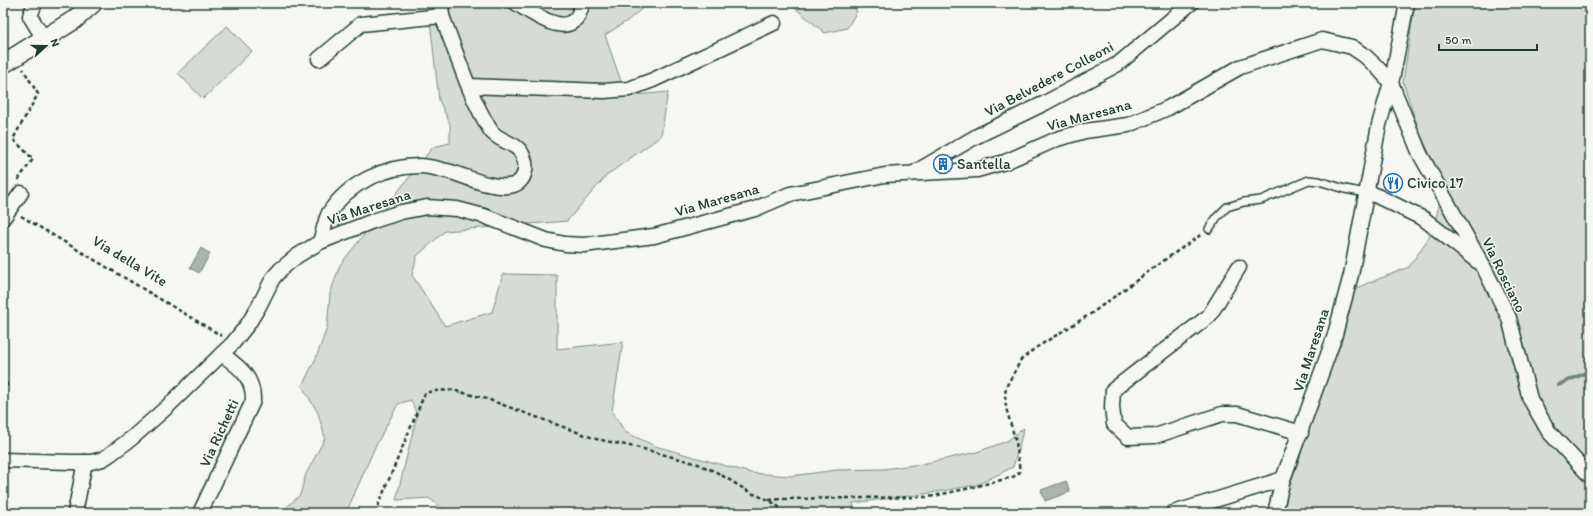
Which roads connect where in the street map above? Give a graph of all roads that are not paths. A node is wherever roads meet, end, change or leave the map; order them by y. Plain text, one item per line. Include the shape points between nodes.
1 (35, 3) edge
2 (93, 3) edge
3 (516, 3) edge
4 (582, 3) edge
5 (1191, 3) edge
6 (1407, 3) edge
7 (441, 10) edge
8 (774, 23) dead end
9 (44, 39) junction
10 (9, 60) edge
11 (319, 60) dead end
12 (1391, 83) junction
13 (469, 86) junction
14 (915, 172) junction
15 (21, 193) dead end
16 (1366, 193) junction
17 (6, 213) edge
18 (1210, 229) road end
19 (320, 242) junction
20 (1483, 266) junction
21 (1239, 267) dead end
22 (222, 354) junction
23 (1301, 433) junction
24 (3, 460) edge
25 (85, 462) junction
26 (1590, 476) edge
27 (1283, 479) junction
28 (75, 513) edge
29 (200, 513) edge
30 (1173, 513) edge
31 (1275, 513) edge

1 - 9 street via 30,16
2 - 9 street via 74,20
3 - 4 street via 554,25 574,21 580,13
5 - 14 street, Via Belvedere Colleoni via 1118,64 977,136
6 - 12 street
7 - 11 street via 360,24
7 - 13 street
8 - 13 street via 653,80 628,89 598,91
9 - 10 street
12 - 14 street, Via Maresana via 1373,63 1352,47 1322,40 1240,67 1168,108 1128,125 1056,138 1005,162 977,170
12 - 16 street, Via Maresana via 1379,125
12 - 20 street, Via Rosciano via 1420,154
13 - 19 street via 481,114 493,133 521,152 526,169 519,183 500,186 421,166 400,167 366,179 336,202 328,215
14 - 19 street, Via Maresana via 885,175 790,194 755,209 654,236 584,245 546,240 477,214 456,209 427,207 373,221
15 - 17 street
16 - 18 lane via 1309,180 1261,200 1227,207
16 - 20 street via 1424,219
16 - 23 street, Via Maresana via 1351,275 1338,324
19 - 22 street, Via Maresana via 297,256 273,278 248,324
20 - 26 street, Via Rosciano via 1509,318 1530,399 1549,432
21 - 23 street via 1209,316 1113,390 1114,424 1128,437 1155,436 1222,414 1237,414
22 - 25 street, Via Maresana via 132,438 103,459
22 - 29 street, Via Richetti via 246,375 251,383 253,400
23 - 27 street, Via Maresana
24 - 25 street, Via Maresana
25 - 28 street
27 - 30 street
27 - 31 street, Via Maresana

